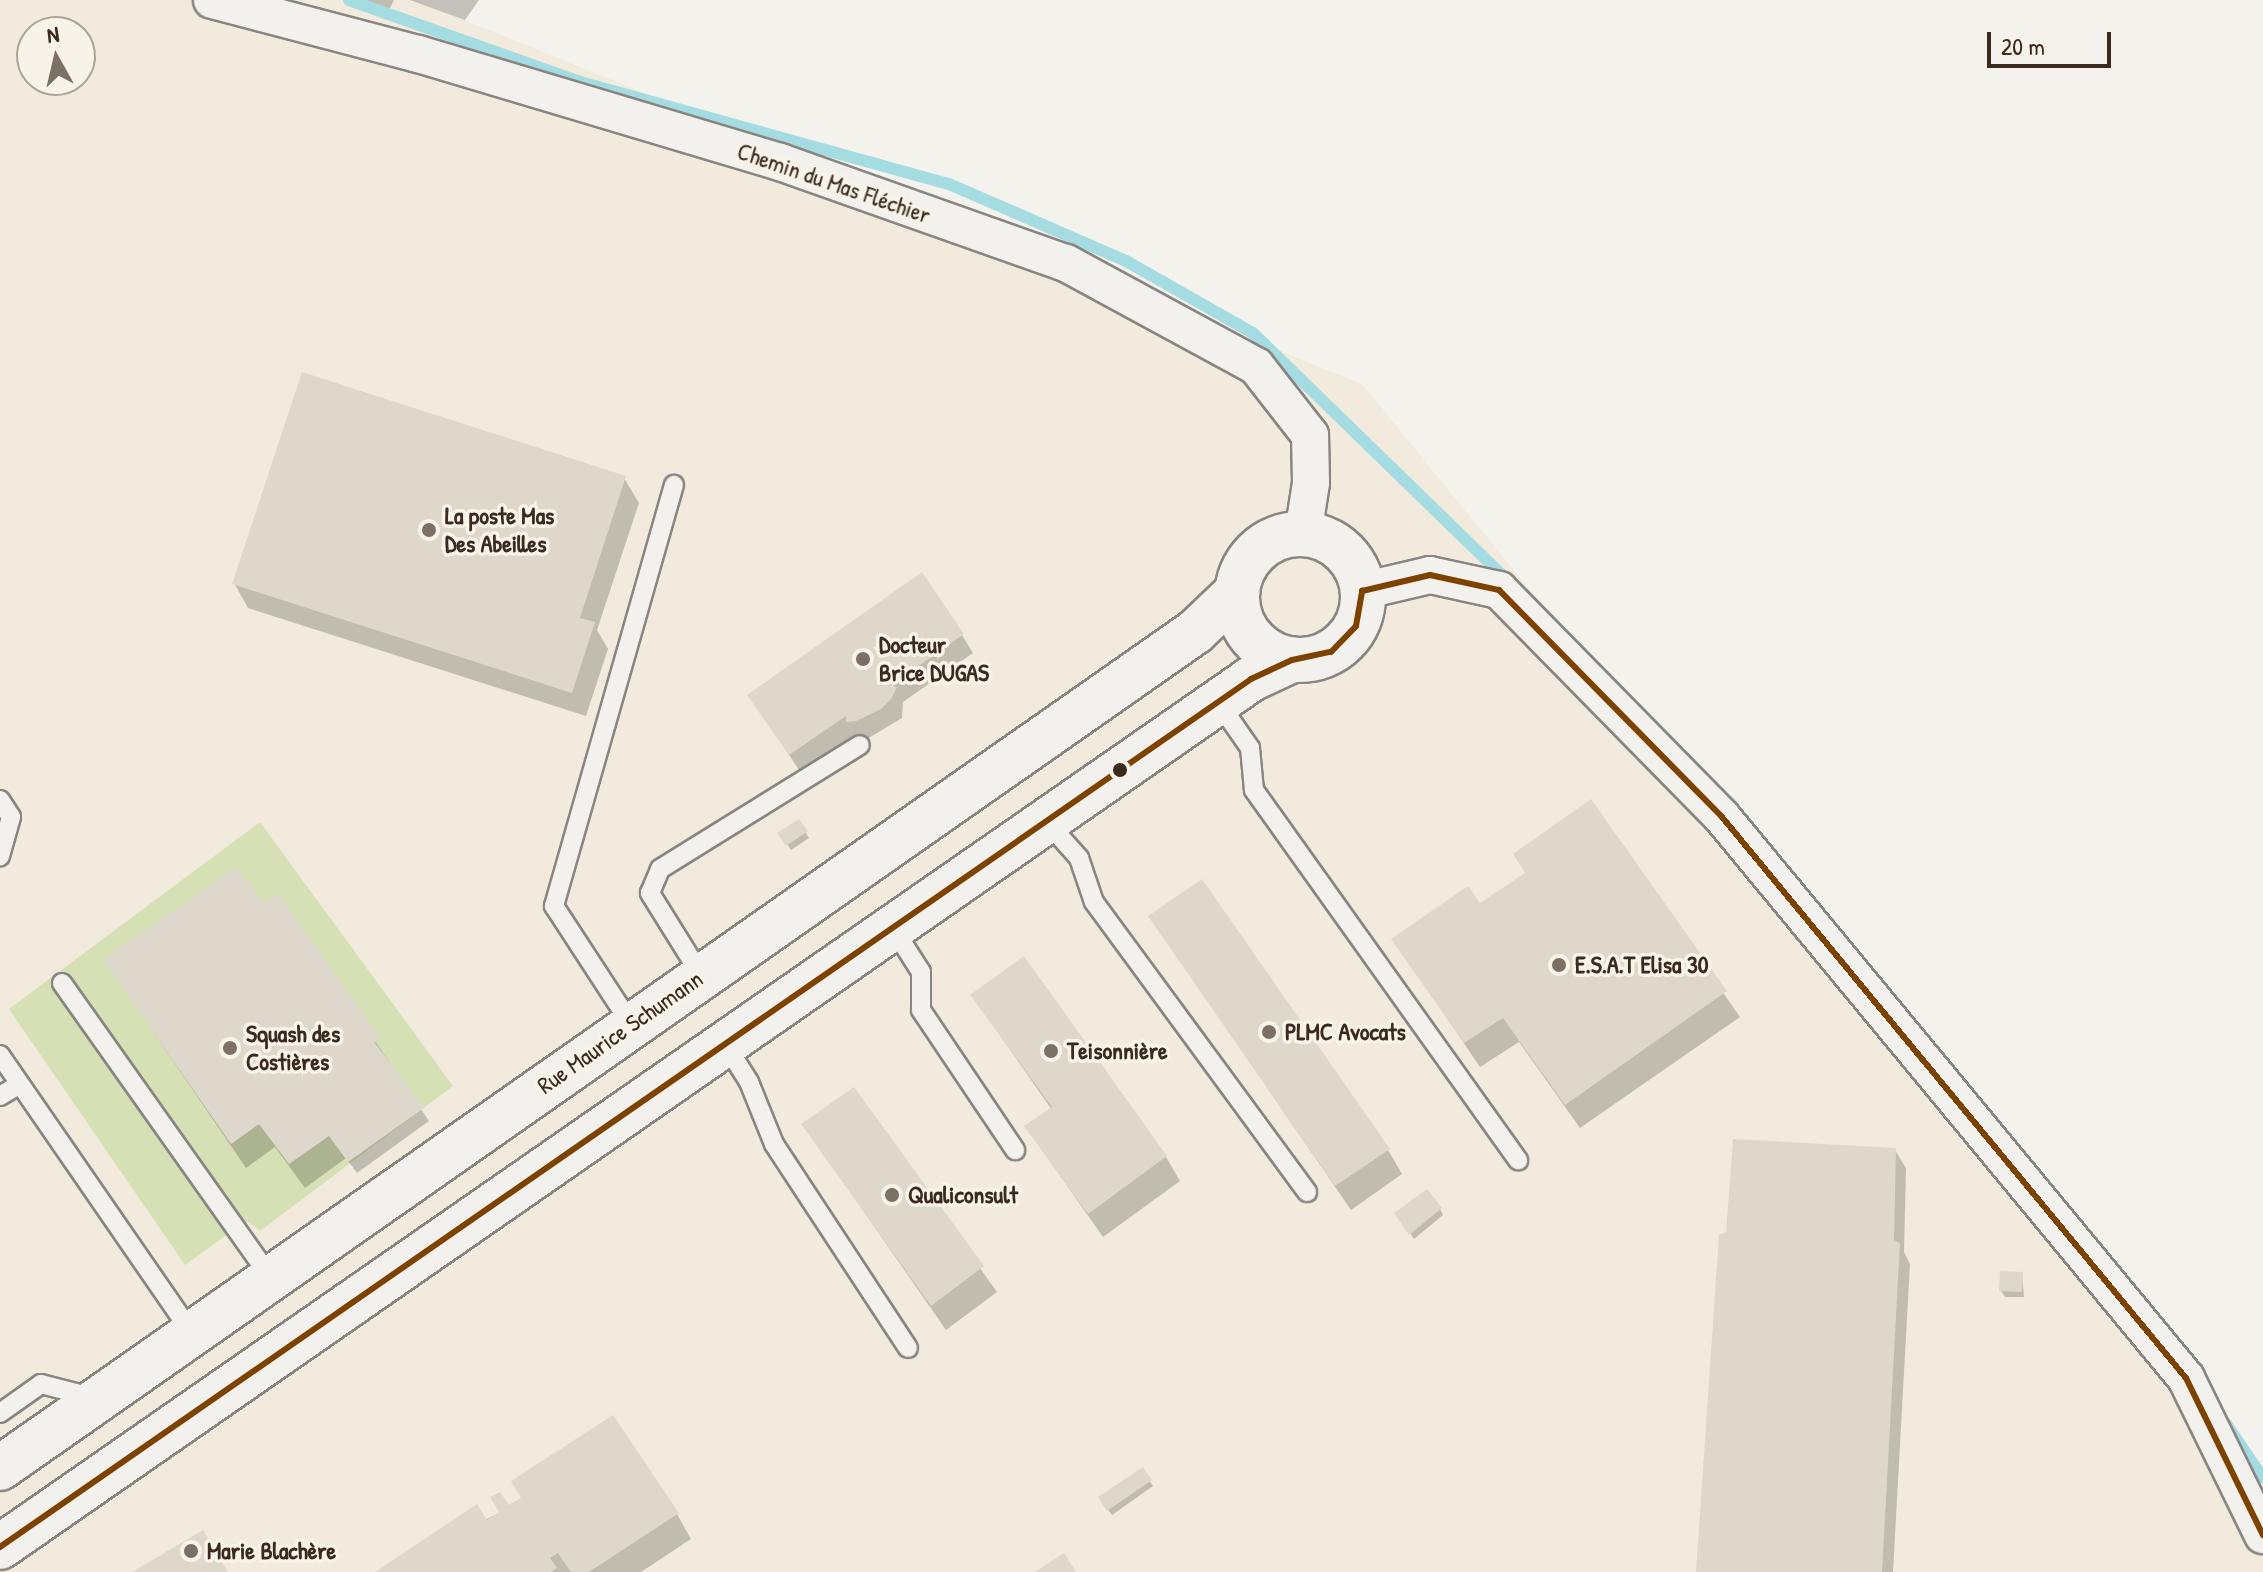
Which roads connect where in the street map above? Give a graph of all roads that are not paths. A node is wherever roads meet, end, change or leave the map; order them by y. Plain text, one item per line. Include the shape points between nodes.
1 (212, 0) edge
2 (674, 485) dead end
3 (1303, 534) junction
4 (1362, 591) junction
5 (1237, 592) junction
6 (1292, 660) junction
7 (1218, 702) junction
8 (860, 745) dead end
9 (0, 800) edge
10 (1046, 821) junction
11 (0, 856) edge
12 (893, 928) junction
13 (701, 975) junction
14 (62, 983) dead end
15 (631, 1024) junction
16 (725, 1044) junction
17 (0, 1055) edge
18 (18, 1085) junction
19 (0, 1096) edge
20 (1015, 1150) dead end
21 (1518, 1160) dead end
22 (1307, 1192) dead end
23 (270, 1277) junction
24 (191, 1332) junction
25 (908, 1348) dead end
26 (98, 1398) junction
27 (0, 1413) edge
28 (0, 1468) edge
29 (2263, 1535) edge
30 (0, 1547) edge

1 - 3 street, Chemin du Mas Fléchier via 418,54 780,162 1066,263 1256,366 1310,435 1311,483
2 - 15 lane via 554,906
3 - 4 main road via 1343,551 1356,569
3 - 5 main road via 1278,538 1259,549
4 - 6 main road via 1362,606 1348,638 1323,655
4 - 29 street via 1430,575 1499,590 1722,817 2186,1378
5 - 6 main road via 1238,610 1254,641
5 - 13 main road, Rue Maurice Schumann via 1195,632
6 - 7 main road
7 - 10 main road
7 - 21 lane via 1250,748 1254,790
8 - 13 lane via 660,869 650,893
9 - 11 lane via 11,817
10 - 12 main road
10 - 22 lane via 1079,858 1094,902
12 - 16 main road
12 - 20 lane via 921,972 921,1010
13 - 15 main road, Rue Maurice Schumann
14 - 23 lane
15 - 23 main road, Rue Maurice Schumann
16 - 25 lane via 749,1082 774,1144
16 - 30 main road
17 - 18 lane
18 - 19 lane
18 - 24 lane
23 - 24 main road, Rue Maurice Schumann
24 - 26 main road, Rue Maurice Schumann
26 - 27 lane via 41,1384
26 - 28 main road, Rue Maurice Schumann

